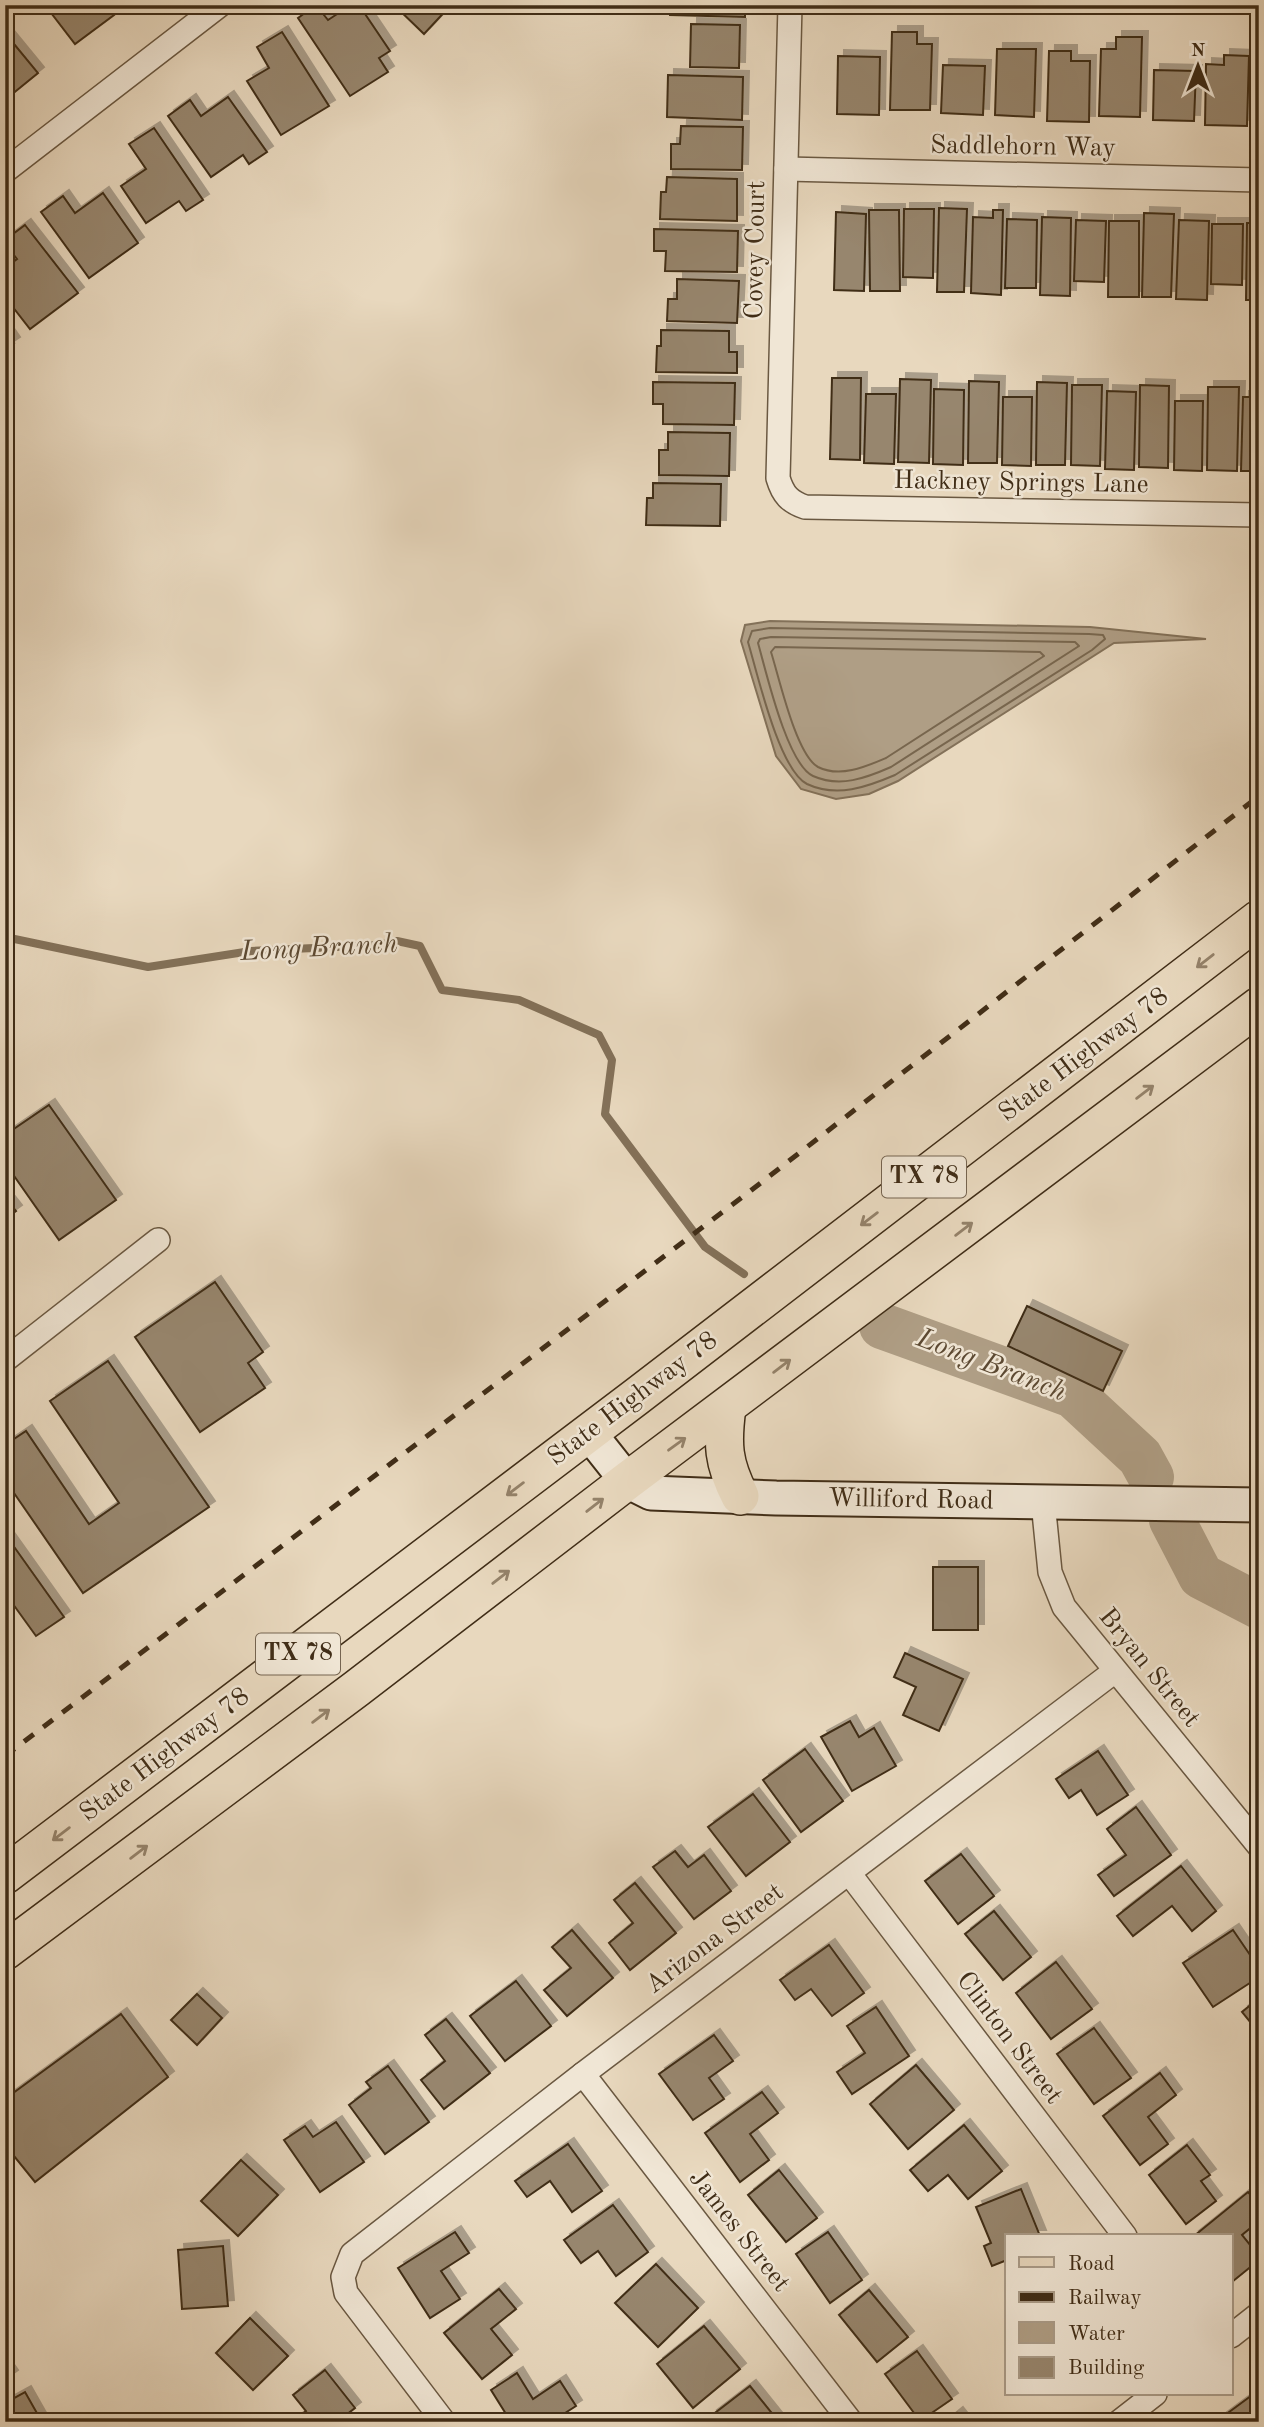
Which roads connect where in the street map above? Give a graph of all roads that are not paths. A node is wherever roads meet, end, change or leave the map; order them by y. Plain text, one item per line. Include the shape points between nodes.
1 (220, 5) edge
2 (790, 5) edge
3 (786, 169) junction
4 (5, 171) edge
5 (1259, 180) edge
6 (785, 496) joint
7 (1259, 515) edge
8 (1259, 919) edge
9 (1259, 1006) edge
10 (158, 1240) dead end
11 (5, 1360) edge
12 (727, 1407) junction
13 (589, 1433) junction
14 (626, 1481) junction
15 (740, 1496) junction
16 (1043, 1503) junction
17 (1259, 1505) edge
18 (1115, 1671) junction
19 (1259, 1846) edge
20 (849, 1873) junction
21 (5, 1875) edge
22 (5, 1951) edge
23 (583, 2074) junction
24 (1123, 2234) edge
25 (1259, 2314) edge
26 (1232, 2335) edge
27 (1152, 2396) edge
28 (444, 2422) edge
29 (851, 2422) edge
30 (1119, 2422) edge

1 - 4 street
2 - 3 street, Covey Court
3 - 5 street, Saddlehorn Way
3 - 6 street, Covey Court via 778,478
6 - 7 street, Hackney Springs Lane via 805,507
8 -> 13 main road, State Highway 78 / TX 78
12 -> 9 main road, TX 78
10 - 11 street
14 -> 12 main road, TX 78
12 - 15 main road via 724,1455
13 - 14 street
13 -> 21 main road, State Highway 78 / TX 78
14 - 15 street, Williford Road via 651,1493
22 -> 14 main road, TX 78
15 - 16 street, Williford Road
16 - 17 street, Williford Road
16 - 18 street, Bryan Street via 1050,1572 1064,1607
18 - 19 street, Bryan Street
18 - 20 street, Arizona Street
20 - 23 street, Arizona Street
20 - 24 street, Clinton Street
23 - 28 street, Arizona Street via 352,2254 343,2277 346,2294
23 - 29 street, James Street
25 - 26 street
27 - 30 street

